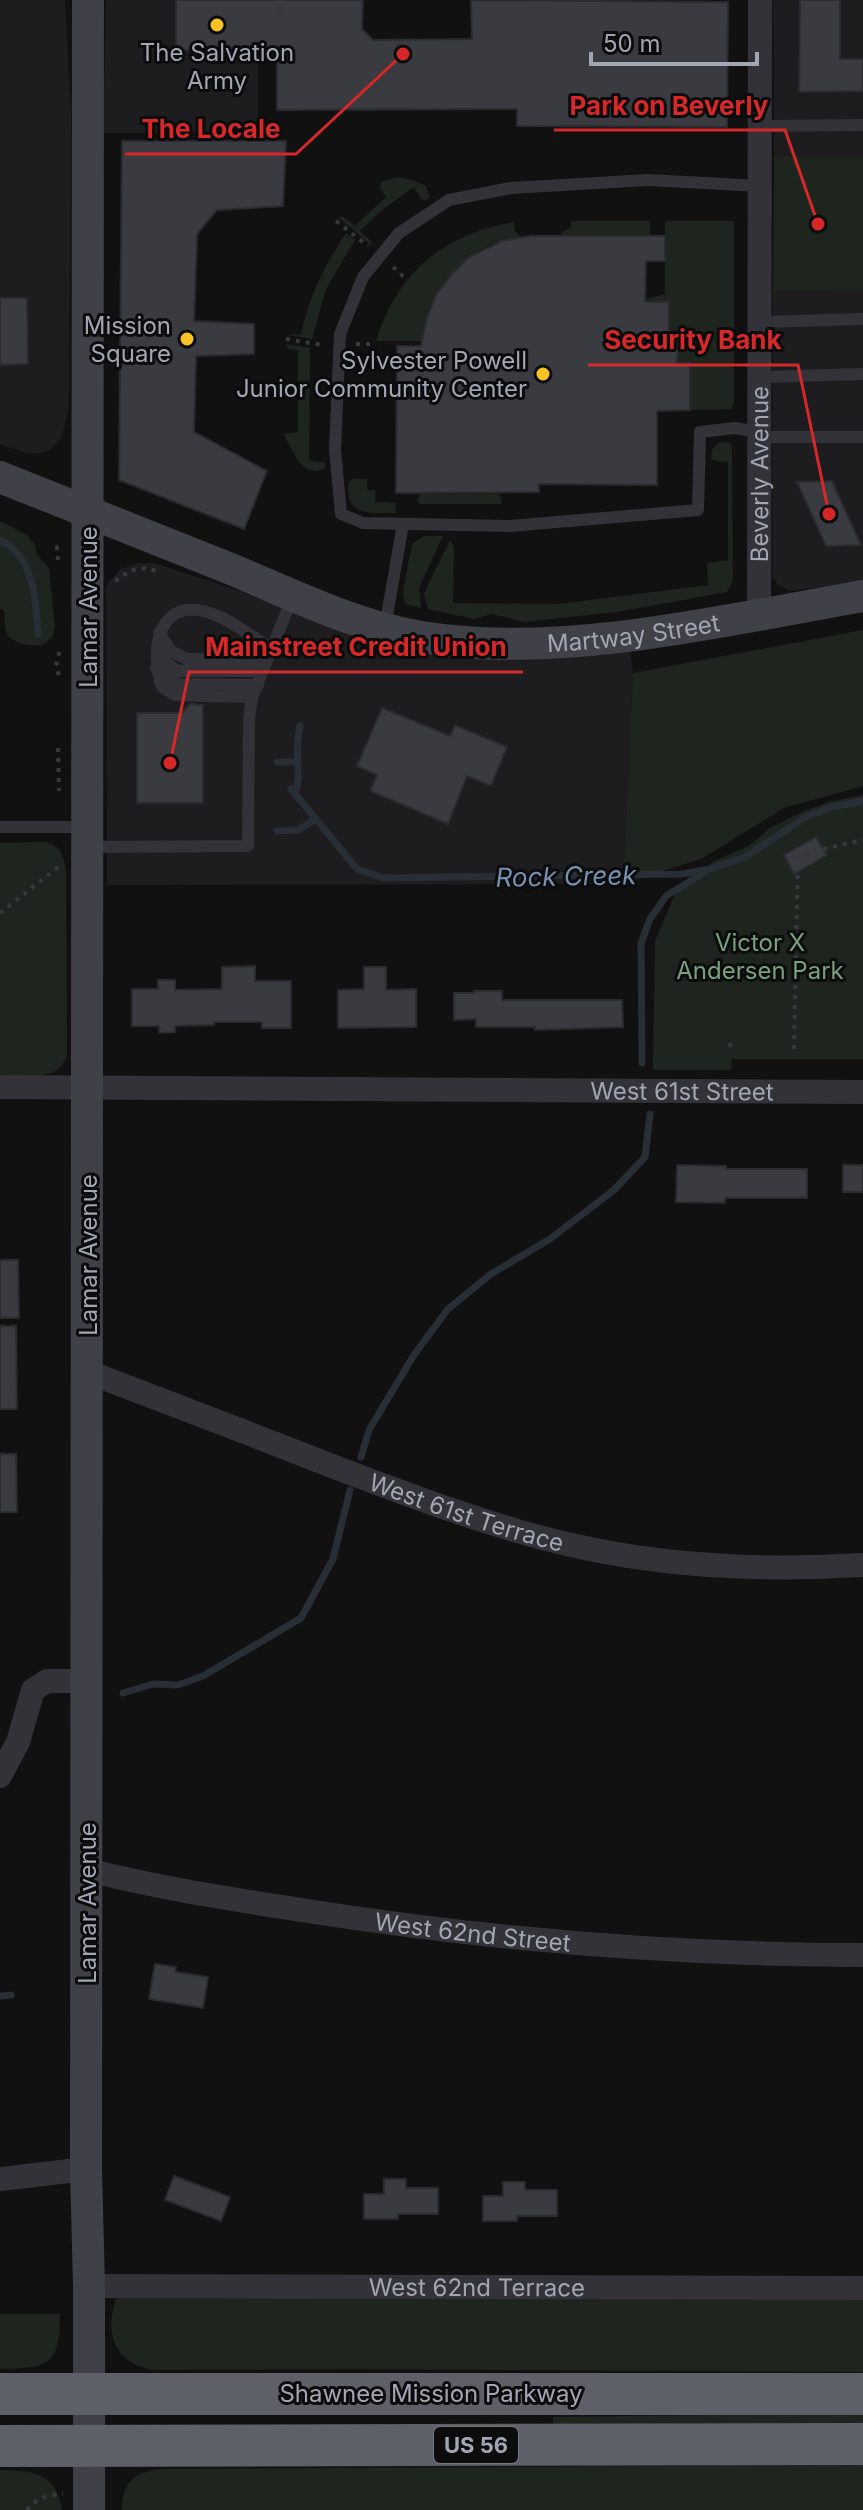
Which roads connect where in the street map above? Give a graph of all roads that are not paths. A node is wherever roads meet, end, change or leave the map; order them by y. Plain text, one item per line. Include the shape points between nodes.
1 (88, 0) edge
2 (760, 0) edge
3 (863, 125) edge
4 (760, 126) junction
5 (760, 186) junction
6 (863, 319) edge
7 (760, 322) junction
8 (863, 374) edge
9 (760, 377) junction
10 (760, 434) junction
11 (863, 437) edge
12 (0, 477) edge
13 (88, 513) junction
14 (403, 524) junction
15 (293, 596) junction
16 (863, 596) edge
17 (759, 614) junction
18 (384, 630) junction
19 (158, 639) junction
20 (270, 654) junction
21 (263, 671) junction
22 (255, 691) junction
23 (0, 827) edge
24 (79, 843) junction
25 (0, 1087) edge
26 (88, 1087) junction
27 (863, 1092) edge
28 (88, 1372) junction
29 (863, 1565) edge
30 (86, 1681) junction
31 (0, 1776) edge
32 (88, 1870) junction
33 (863, 1955) edge
34 (86, 2169) junction
35 (0, 2179) edge
36 (89, 2286) junction
37 (863, 2288) edge
38 (0, 2394) edge
39 (90, 2394) junction
40 (863, 2394) edge
41 (863, 2444) edge
42 (90, 2445) junction
43 (0, 2446) edge
44 (89, 2502) edge

1 - 13 street, Lamar Avenue
2 - 4 street, Beverly Avenue
3 - 4 lane
4 - 5 street, Beverly Avenue
5 - 7 street, Beverly Avenue
5 - 14 lane via 648,180 511,188 449,200 399,233 363,277 340,334 335,450 341,514 363,523
6 - 7 lane
7 - 9 street, Beverly Avenue
8 - 9 lane
9 - 10 street, Beverly Avenue
10 - 11 lane
10 - 14 lane via 735,428 700,432 698,510 510,526
10 - 17 street, Beverly Avenue
12 - 13 street, Martway Street
13 - 15 street, Martway Street
13 - 24 street, Lamar Avenue
14 - 18 lane
15 - 18 street, Martway Street
15 - 20 lane
16 - 17 street, Martway Street
17 - 18 street, Martway Street via 590,641 443,640
19 - 20 lane via 187,659
19 - 20 lane via 169,618 191,609 217,615
19 - 21 lane via 163,660 177,671
19 - 22 lane via 156,668 178,684
20 - 21 lane
21 - 22 lane
22 - 24 lane via 249,719 248,846
23 - 24 lane
24 - 26 street, Lamar Avenue
25 - 26 street
26 - 27 street, West 61st Street
26 - 28 street, Lamar Avenue
28 - 29 street, West 61st Terrace via 443,1508 571,1545 727,1567
28 - 30 street, Lamar Avenue
30 - 31 street via 47,1681 33,1690 18,1742
30 - 32 street, Lamar Avenue
32 - 33 street, West 62nd Street via 252,1902 511,1938 715,1953
32 - 34 street, Lamar Avenue
34 - 35 street
34 - 36 street, Lamar Avenue
36 - 37 street, West 62nd Terrace
36 - 39 street, Lamar Avenue
38 - 39 highway, Shawnee Mission Parkway / US 56
39 - 40 highway, Shawnee Mission Parkway / US 56
39 - 42 street, Lamar Avenue
41 - 42 highway, US 56
42 - 43 highway, US 56
42 - 44 street, Lamar Avenue

